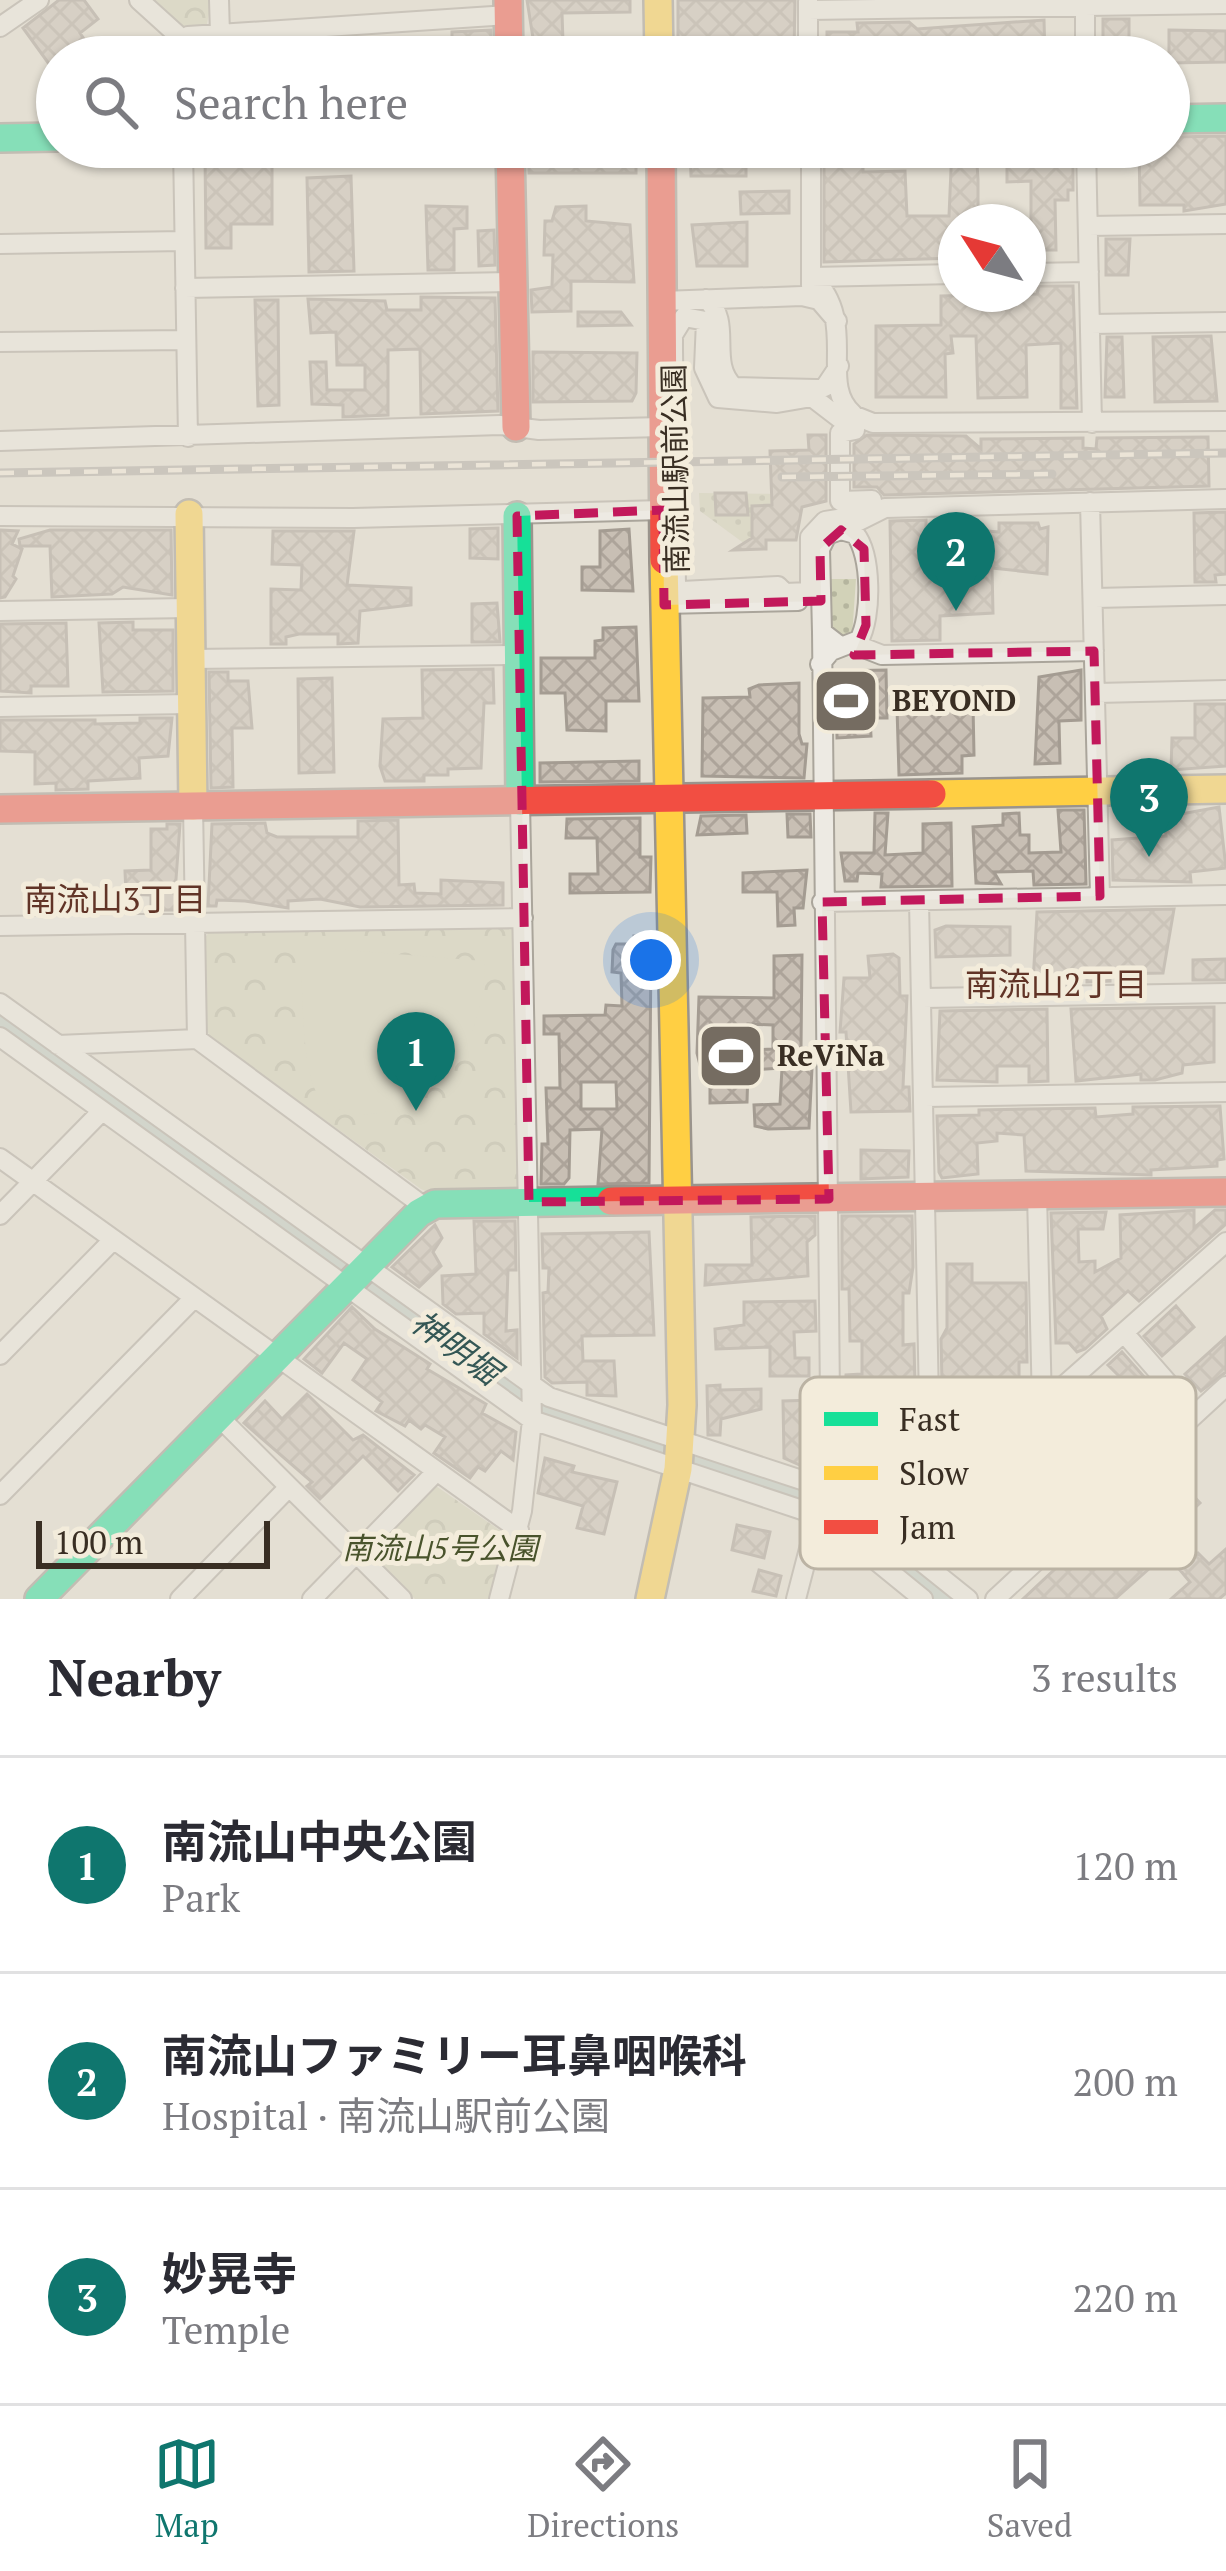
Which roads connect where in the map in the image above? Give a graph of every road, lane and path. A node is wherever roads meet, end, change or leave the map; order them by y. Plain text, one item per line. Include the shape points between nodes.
1 (40, 0) edge
2 (139, 0) edge
3 (219, 0) edge
4 (658, 0) edge
5 (1085, 3) edge
6 (1226, 4) edge
7 (808, 5) edge
8 (508, 8) edge
9 (0, 28) edge
10 (220, 34) junction
11 (179, 36) edge
12 (200, 36) edge
13 (659, 36) edge
14 (808, 36) edge
15 (1085, 36) edge
16 (1190, 118) edge
17 (1226, 118) edge
18 (36, 134) edge
19 (0, 138) edge
20 (183, 168) edge
21 (510, 168) edge
22 (661, 168) edge
23 (811, 168) edge
24 (1087, 168) edge
25 (1226, 224) edge
26 (1088, 226) junction
27 (183, 242) junction
28 (0, 244) edge
29 (1089, 272) junction
30 (1046, 273) edge
31 (938, 274) edge
32 (812, 277) junction
33 (513, 282) junction
34 (184, 288) junction
35 (802, 296) junction
36 (734, 298) junction
37 (706, 299) junction
38 (662, 301) junction
39 (719, 316) junction
40 (837, 321) junction
41 (1226, 322) edge
42 (1091, 324) junction
43 (184, 340) junction
44 (0, 342) edge
45 (838, 367) junction
46 (816, 389) junction
47 (862, 421) junction
48 (1226, 421) edge
49 (1092, 423) junction
50 (516, 427) junction
51 (662, 427) junction
52 (188, 436) junction
53 (0, 441) edge
54 (1226, 500) edge
55 (868, 502) joint
56 (1090, 502) junction
57 (663, 510) junction
58 (189, 514) junction
59 (0, 516) edge
60 (517, 516) junction
61 (863, 523) junction
62 (841, 530) junction
63 (864, 548) junction
64 (1226, 595) edge
65 (1095, 598) junction
66 (821, 601) junction
67 (664, 604) junction
68 (188, 608) junction
69 (0, 611) edge
70 (866, 626) junction
71 (822, 632) junction
72 (847, 645) junction
73 (1094, 650) junction
74 (518, 655) junction
75 (882, 655) junction
76 (191, 658) junction
77 (820, 664) junction
78 (1226, 689) edge
79 (1096, 692) junction
80 (190, 704) junction
81 (0, 707) edge
82 (1226, 789) edge
83 (1097, 792) junction
84 (820, 796) junction
85 (672, 799) junction
86 (520, 801) junction
87 (194, 806) junction
88 (0, 809) edge
89 (1226, 895) edge
90 (1100, 896) junction
91 (919, 901) junction
92 (822, 902) junction
93 (523, 918) junction
94 (194, 923) junction
95 (0, 926) edge
96 (1226, 993) edge
97 (923, 998) junction
98 (0, 1003) edge
99 (0, 1037) edge
100 (197, 1039) junction
101 (58, 1045) junction
102 (1226, 1092) edge
103 (925, 1097) junction
104 (102, 1111) junction
105 (0, 1158) edge
106 (33, 1181) junction
107 (1226, 1192) edge
108 (1037, 1194) junction
109 (926, 1197) junction
110 (829, 1199) junction
111 (678, 1200) junction
112 (529, 1202) junction
113 (426, 1208) junction
114 (0, 1215) edge
115 (112, 1240) junction
116 (1226, 1242) edge
117 (358, 1277) junction
118 (194, 1298) junction
119 (1124, 1333) junction
120 (0, 1355) edge
121 (277, 1357) junction
122 (830, 1377) edge
123 (929, 1377) edge
124 (1041, 1377) edge
125 (1075, 1377) edge
126 (1163, 1377) edge
127 (530, 1385) junction
128 (1226, 1386) edge
129 (1196, 1414) edge
130 (219, 1417) junction
131 (532, 1420) junction
132 (680, 1455) junction
133 (436, 1472) junction
134 (800, 1481) edge
135 (290, 1487) junction
136 (0, 1496) edge
137 (800, 1510) edge
138 (518, 1530) junction
139 (356, 1554) junction
140 (804, 1569) edge
141 (884, 1569) edge
142 (932, 1569) edge
143 (1028, 1569) edge
144 (39, 1599) edge
145 (180, 1599) edge
146 (312, 1599) edge
147 (402, 1599) edge
148 (499, 1599) edge
149 (650, 1599) edge
150 (796, 1599) edge
151 (923, 1599) edge
152 (968, 1599) edge
153 (995, 1599) edge

1 - 9 street
2 - 11 street
3 - 10 street
4 - 13 street
5 - 6 street
5 - 7 street
5 - 15 street
7 - 14 street
8 - 10 street
10 - 12 street
16 - 17 street
18 - 19 street
20 - 27 street
21 - 33 street
22 - 38 street
23 - 32 street
24 - 26 street
25 - 26 street
26 - 29 street
27 - 28 street
27 - 34 street
29 - 30 street
29 - 42 street
31 - 32 street
32 - 35 street
32 - 40 street via 835,304
33 - 34 street
33 - 50 street
34 - 43 street
35 - 36 street
35 - 40 street via 819,300
36 - 37 street
36 - 39 street
37 - 38 street
37 - 39 street
38 - 51 street
39 - 46 street via 721,371 734,387
40 - 45 street
41 - 42 street
42 - 49 street
43 - 44 street
43 - 52 street
45 - 46 street
45 - 47 street via 842,404
46 - 47 street
47 - 49 street
48 - 49 street
50 - 51 street
50 - 52 street
51 - 57 street
52 - 53 street
54 - 56 street
55 - 55 street, 南流山駅前公園 via 840,501 840,434 855,430 812,397 718,398 704,368 706,320 685,317 673,335 679,589 810,592 810,537
56 - 61 street via 885,508
56 - 65 street
57 - 60 street
57 - 67 street
58 - 59 street
58 - 60 street
58 - 68 street
60 - 74 street
61 - 62 street
61 - 63 street
62 - 63 street
62 - 66 street via 820,549
63 - 70 street
64 - 65 street
65 - 73 street
66 - 67 street
66 - 71 street
67 - 85 street
68 - 69 street
68 - 76 street
70 - 72 street
70 - 75 street
71 - 72 street
71 - 77 street
72 - 75 street
72 - 77 street
73 - 75 street
73 - 79 street
74 - 76 street
74 - 86 street
76 - 80 street
77 - 84 street
78 - 79 street
79 - 83 street
80 - 81 street
80 - 87 street
82 - 83 street
83 - 84 street
83 - 90 street
84 - 85 street
84 - 92 street
85 - 86 street
85 - 111 street
86 - 87 street
86 - 93 street
87 - 88 street
87 - 94 street
89 - 90 street
90 - 91 street
91 - 92 street
91 - 97 street
92 - 110 street
93 - 94 street
93 - 112 street
94 - 95 street
94 - 100 street
96 - 97 street
97 - 103 street
98 - 101 street
99 - 104 street
100 - 101 street
100 - 113 street
101 - 117 street
102 - 103 street
103 - 109 street
104 - 106 street
104 - 117 street
105 - 106 street
106 - 114 street
106 - 115 street
107 - 108 street
108 - 109 street
108 - 124 street
109 - 110 street
109 - 123 street
110 - 111 street
110 - 122 street
111 - 112 street
111 - 132 street
112 - 113 street
112 - 127 street
113 - 117 street
115 - 118 street
115 - 120 street
116 - 119 street
117 - 121 street
117 - 127 street
117 - 131 street
118 - 121 street
118 - 136 street
119 - 125 street
119 - 126 street
121 - 130 street
121 - 133 street
127 - 131 street
127 - 132 street
128 - 129 street
130 - 135 street
130 - 144 street
131 - 132 street
131 - 138 street
132 - 134 street
132 - 137 street
132 - 149 street
133 - 138 street
133 - 139 street
135 - 139 street
135 - 145 street
138 - 148 street
139 - 146 street
139 - 147 street
140 - 150 street
141 - 151 street
142 - 152 street
143 - 153 street

